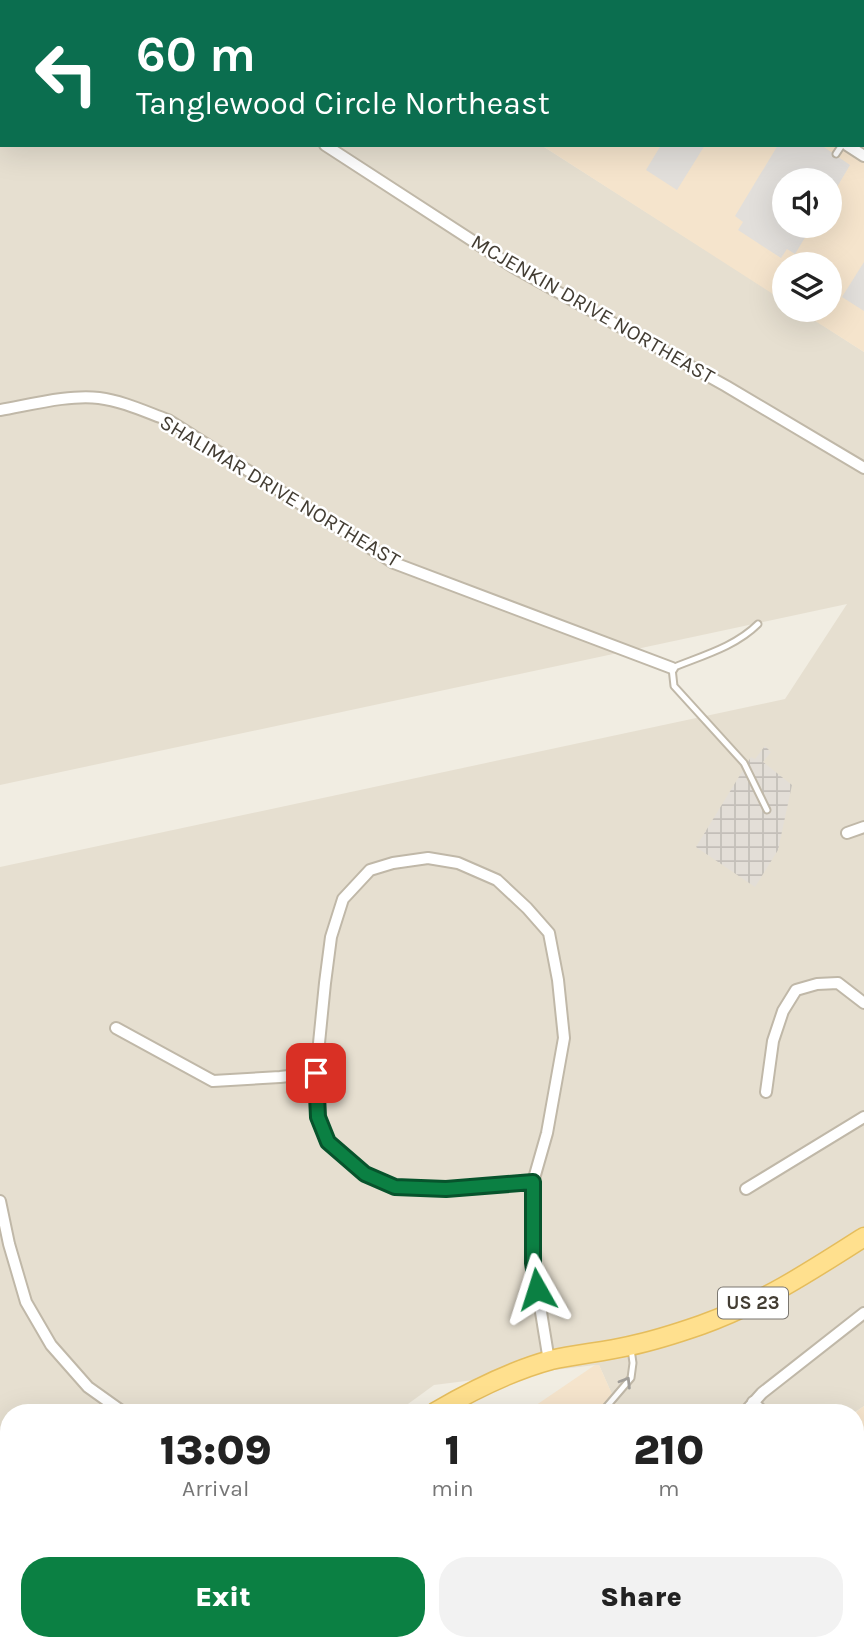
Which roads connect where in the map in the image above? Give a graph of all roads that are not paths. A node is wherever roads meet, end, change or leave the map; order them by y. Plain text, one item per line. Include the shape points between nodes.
1 (328, 147) edge
2 (842, 147) edge
3 (848, 147) edge
4 (836, 154) dead end
5 (864, 156) edge
6 (0, 410) edge
7 (864, 468) edge
8 (758, 625) dead end
9 (671, 668) junction
10 (767, 810) dead end
11 (864, 827) edge
12 (847, 833) dead end
13 (864, 1003) edge
14 (116, 1028) dead end
15 (316, 1073) junction
16 (766, 1092) dead end
17 (864, 1117) edge
18 (533, 1182) junction
19 (746, 1189) dead end
20 (0, 1200) edge
21 (864, 1237) edge
22 (864, 1313) edge
23 (631, 1346) junction
24 (549, 1361) junction
25 (753, 1402) edge
26 (112, 1404) edge
27 (449, 1404) edge
28 (609, 1404) edge

1 - 7 street, MCJENKIN DRIVE NORTHEAST via 513,267
2 - 4 lane
3 - 5 street
6 - 9 street, SHALIMAR DRIVE NORTHEAST via 98,397 168,420 394,563
8 - 9 lane via 736,641
9 - 10 lane via 674,686 744,763
11 - 12 street
13 - 16 street via 838,983 796,990 773,1041
14 - 15 street via 213,1081
15 - 18 street via 318,1117 328,1142 365,1174 395,1187 446,1189
15 - 18 street via 331,937 343,899 370,870 428,858 458,863 497,880 549,933 558,980 564,1038
17 - 19 street
18 - 24 street via 533,1263
20 - 26 street via 26,1302 51,1345 88,1387
21 - 23 main road, US 23 via 738,1311
22 - 25 street
23 - 24 main road, US 23
28 -> 23 lane via 631,1378
24 - 27 main road, US 23

